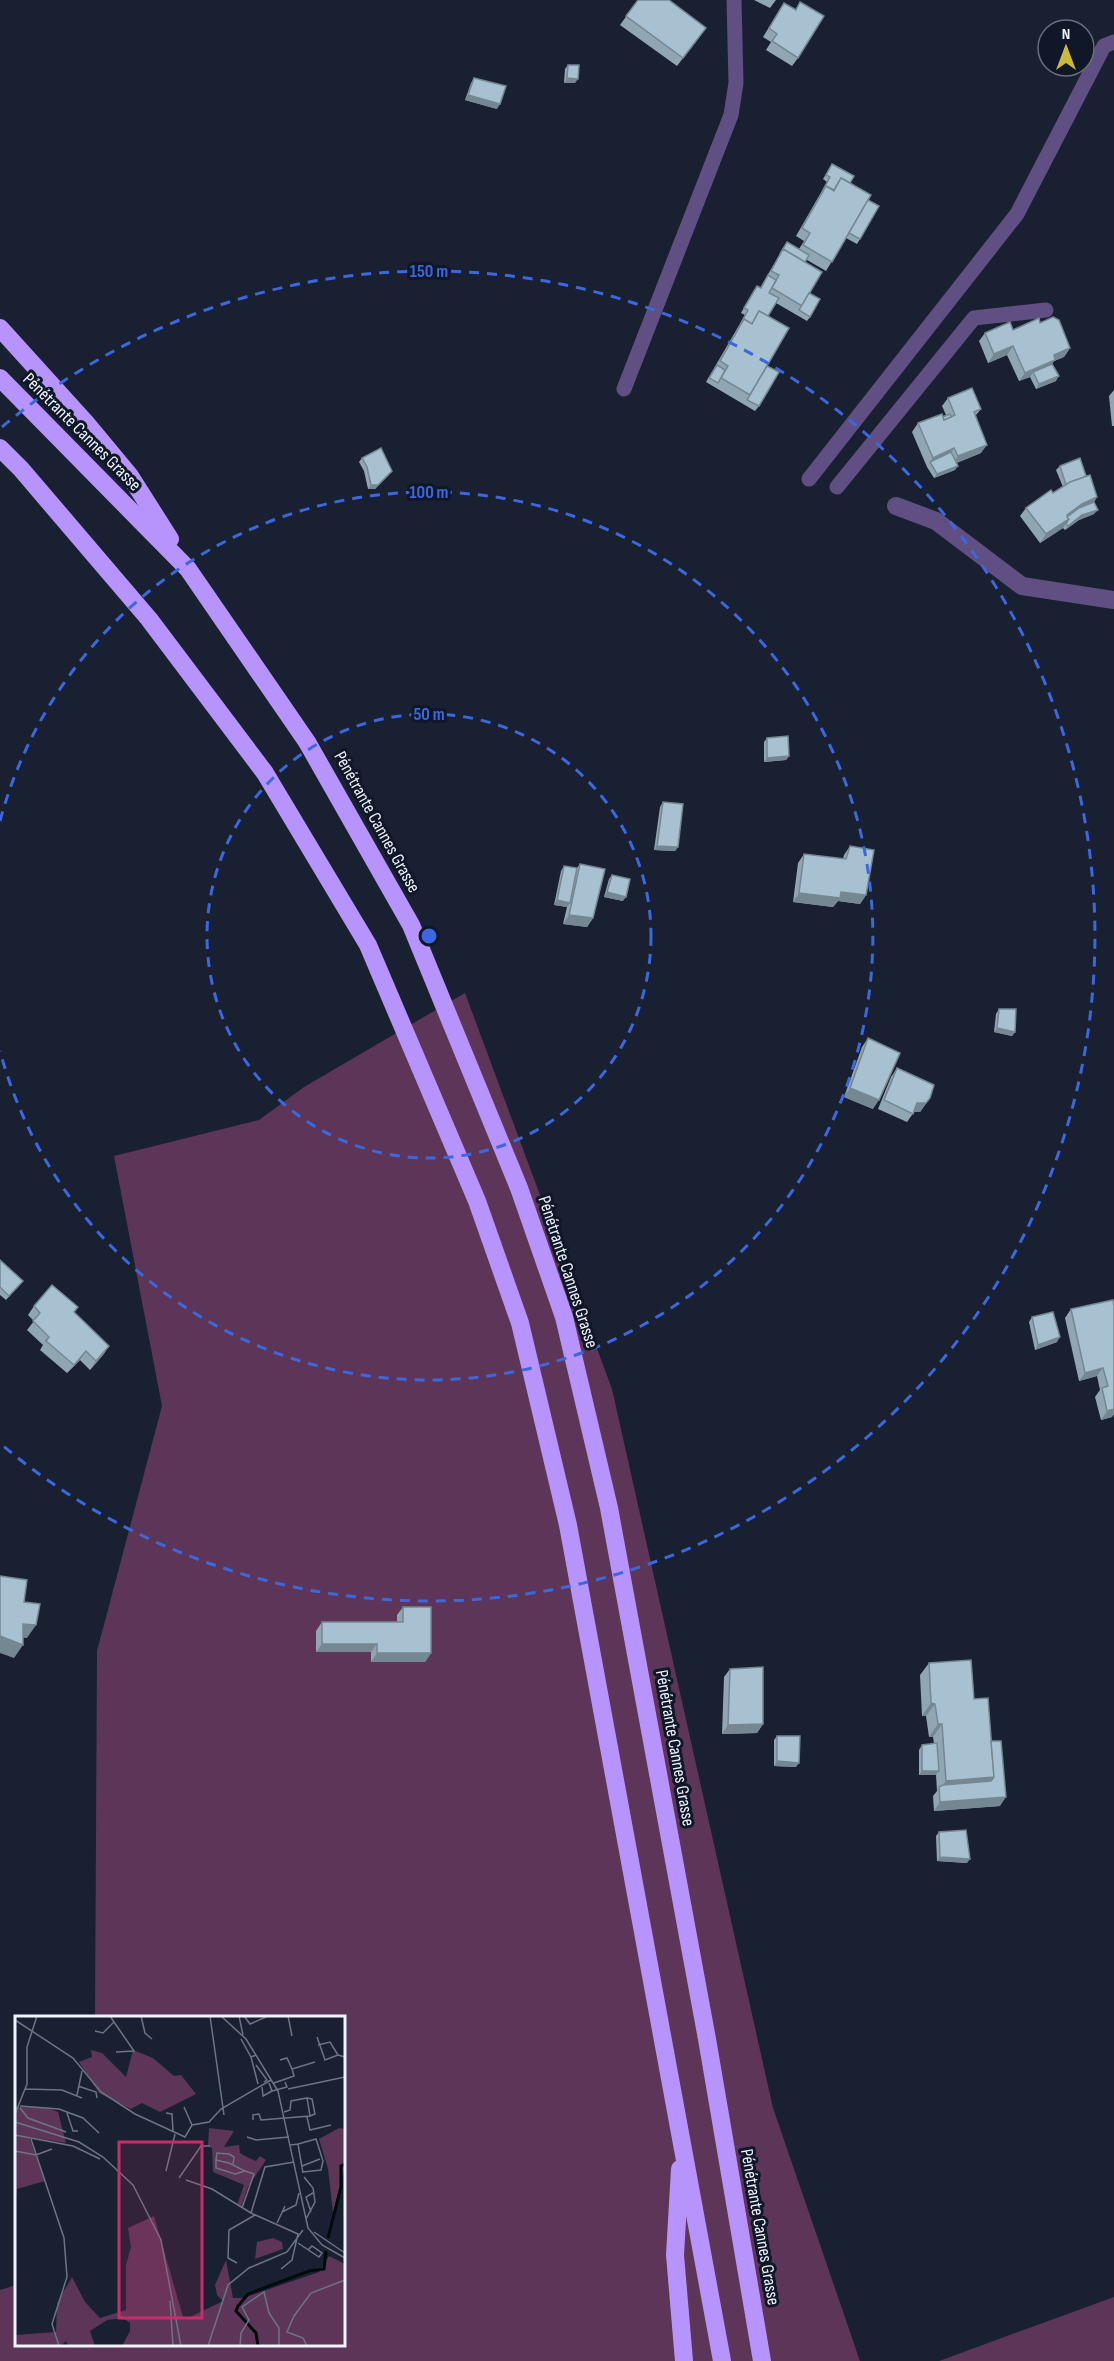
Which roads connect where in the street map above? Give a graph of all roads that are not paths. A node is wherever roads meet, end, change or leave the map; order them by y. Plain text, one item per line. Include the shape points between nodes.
1 (734, 0) edge
2 (1114, 42) edge
3 (1046, 310) dead end
4 (0, 328) edge
5 (0, 378) edge
6 (624, 389) dead end
7 (0, 448) edge
8 (809, 479) dead end
9 (837, 487) dead end
10 (896, 506) dead end
11 (188, 569) junction
12 (1114, 600) edge
13 (681, 2140) junction
14 (684, 2361) edge
15 (722, 2361) edge
16 (762, 2361) edge

1 - 6 lane via 736,83 731,115
2 - 8 lane via 1104,46 1017,214
3 - 9 lane via 974,318
4 - 11 highway via 130,476
5 - 11 highway, Pénétrante Cannes Grasse
7 - 13 highway via 149,619 265,773 368,945 477,1201 520,1323 568,1525
10 - 12 street via 936,521 1023,586
11 - 16 highway, Pénétrante Cannes Grasse via 307,742 411,925 519,1188 564,1317 609,1508
13 - 14 highway via 675,2254
13 - 15 highway

